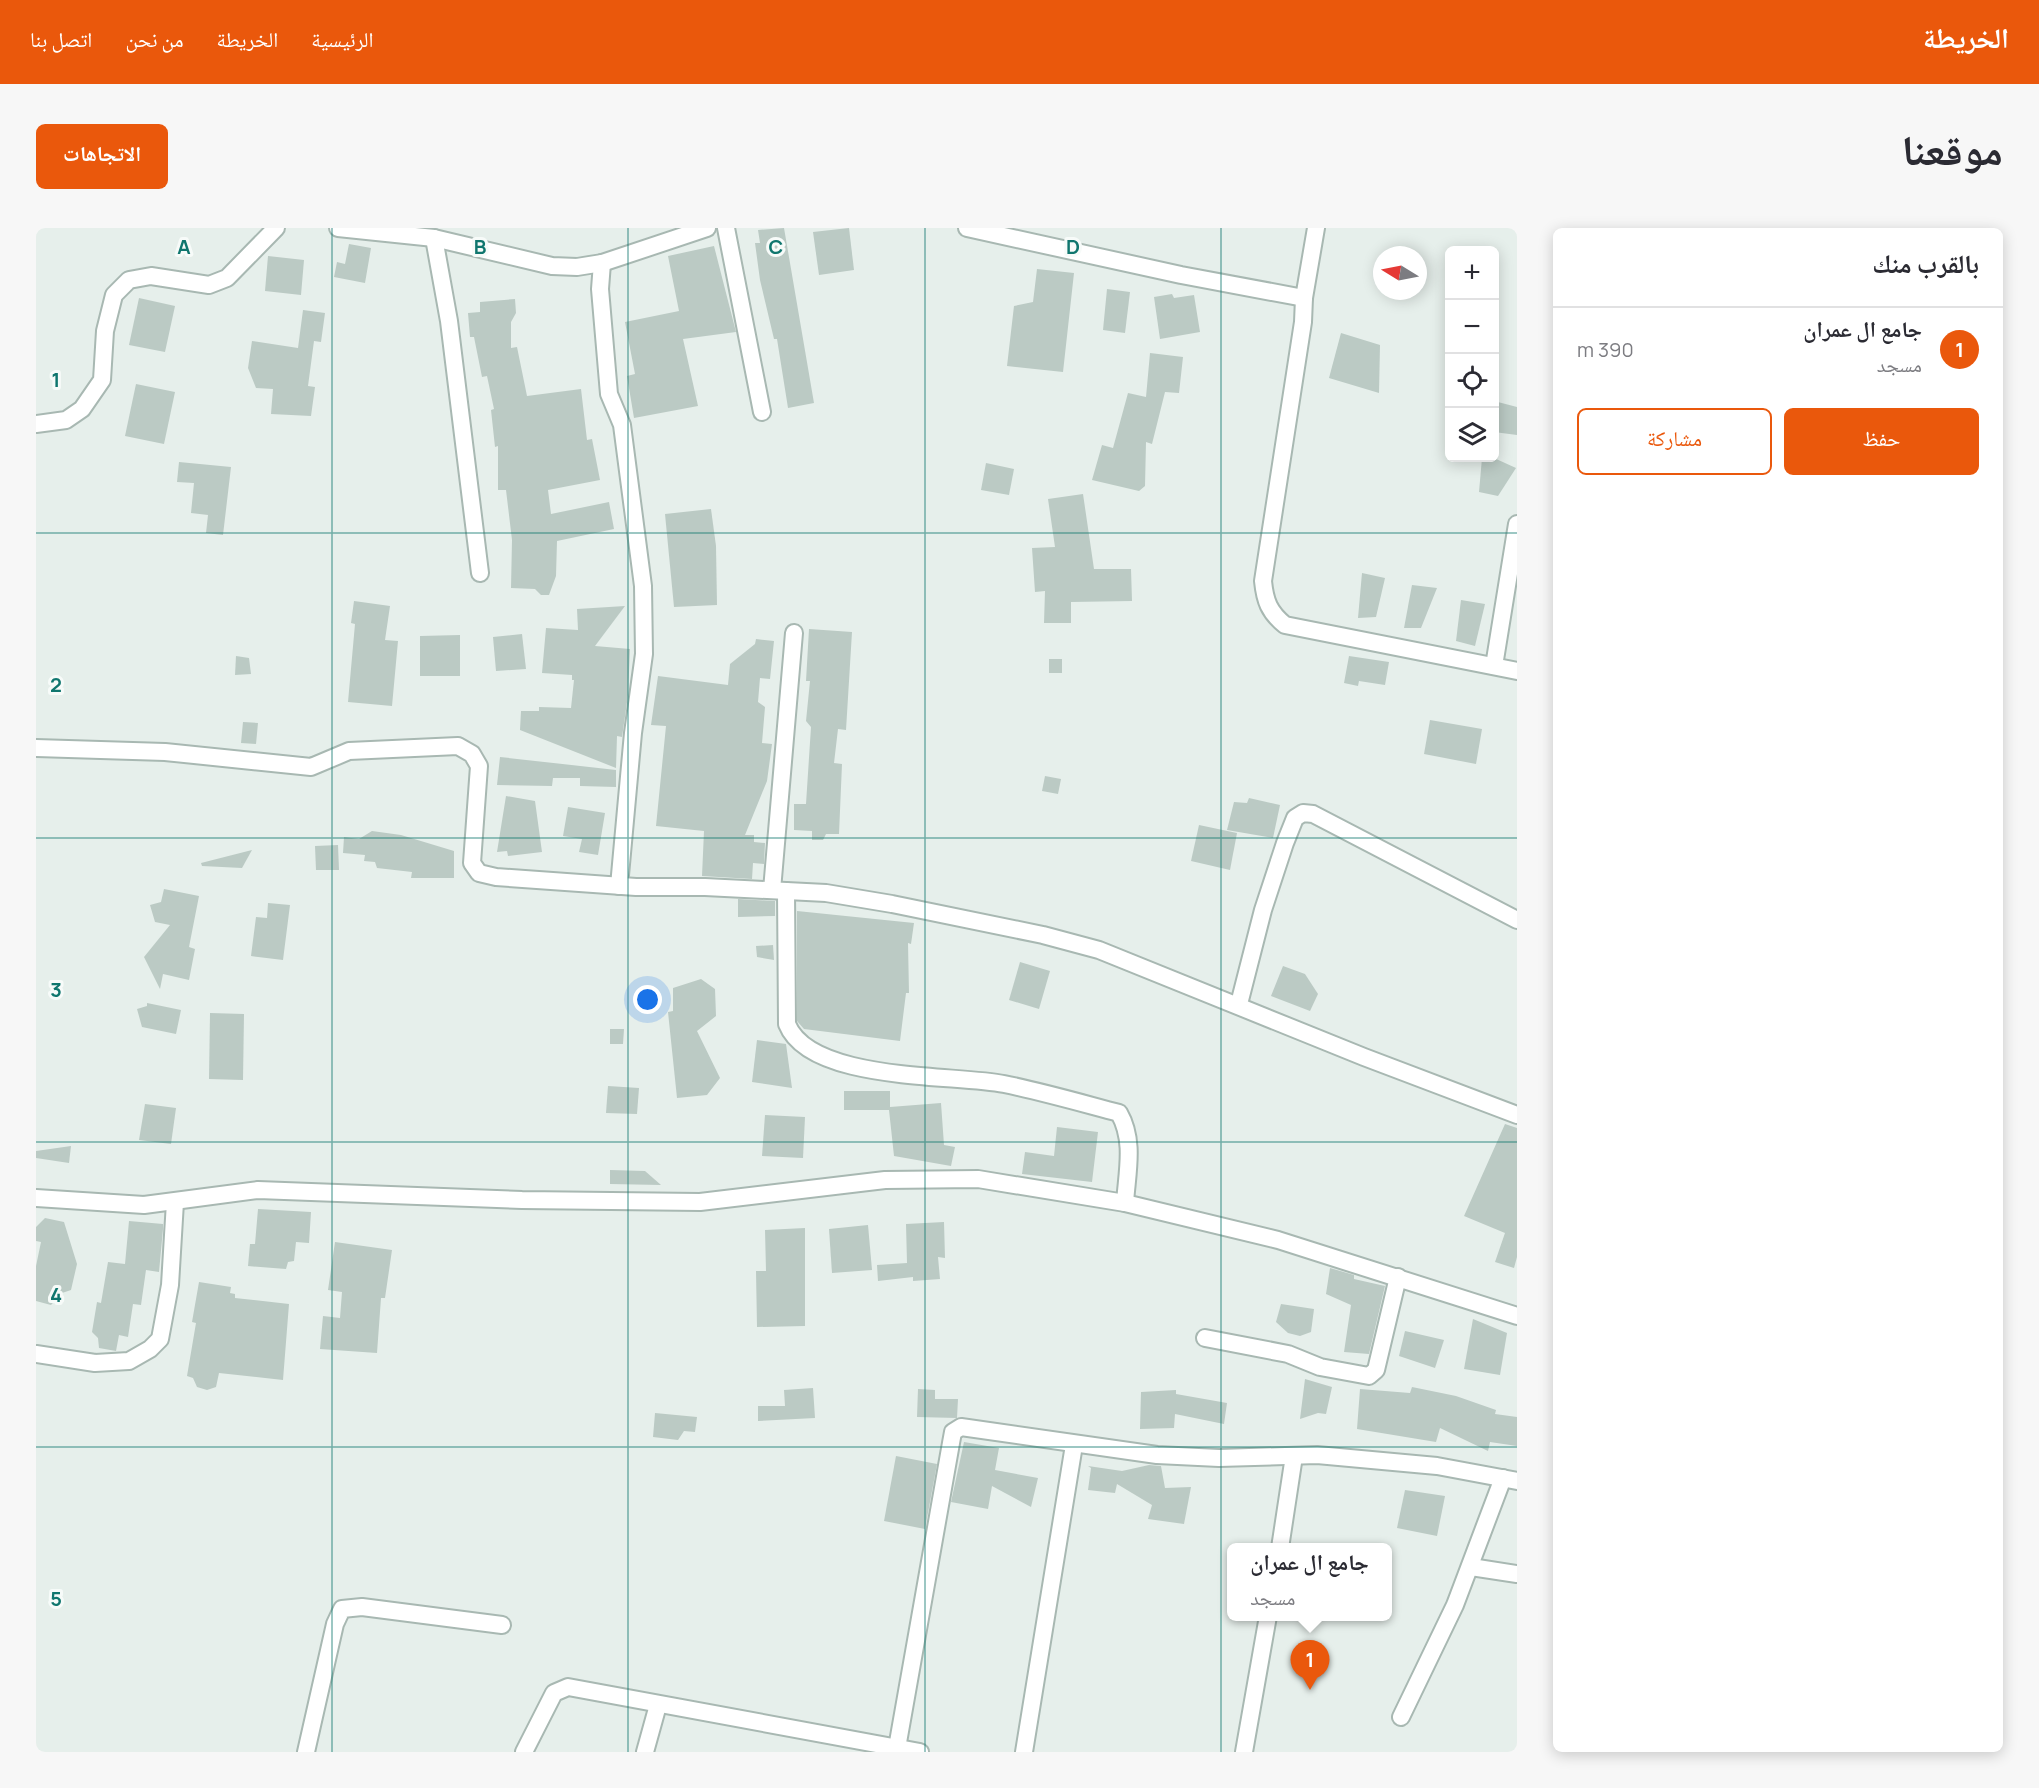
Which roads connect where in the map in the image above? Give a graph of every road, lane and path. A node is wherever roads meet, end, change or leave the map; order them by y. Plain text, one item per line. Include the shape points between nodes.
1 (276, 228) edge
2 (338, 228) edge
3 (707, 228) edge
4 (726, 228) edge
5 (967, 228) edge
6 (1317, 228) edge
7 (434, 238) junction
8 (602, 263) junction
9 (1304, 298) junction
10 (762, 412) dead end
11 (36, 424) edge
12 (1517, 524) edge
13 (480, 573) dead end
14 (794, 633) dead end
15 (1494, 666) junction
16 (1517, 671) edge
17 (36, 748) edge
18 (619, 886) junction
19 (779, 890) junction
20 (1517, 920) edge
21 (1239, 1004) junction
22 (1517, 1115) edge
23 (36, 1198) edge
24 (175, 1202) junction
25 (1125, 1203) junction
26 (1398, 1277) junction
27 (1517, 1316) edge
28 (1205, 1338) dead end
29 (36, 1354) edge
30 (1074, 1445) junction
31 (1294, 1456) junction
32 (1510, 1480) edge
33 (1281, 1543) edge
34 (1471, 1567) junction
35 (1517, 1574) edge
36 (1267, 1621) edge
37 (502, 1625) dead end
38 (658, 1705) junction
39 (1401, 1717) dead end
40 (842, 1745) edge
41 (897, 1748) junction
42 (306, 1752) edge
43 (524, 1752) edge
44 (645, 1752) edge
45 (920, 1752) edge
46 (1024, 1752) edge
47 (1244, 1752) edge

1 - 11 street via 227,278 208,285 151,276 129,280 114,295 105,331 102,380 82,409 66,420
2 - 7 street
3 - 8 street
4 - 10 street
5 - 9 street
6 - 9 street
7 - 8 street via 552,266
7 - 13 street via 449,321
8 - 18 street via 600,289 609,394 622,425 643,586 644,654
9 - 15 street via 1263,580 1271,614 1285,625
12 - 15 street
14 - 19 street
15 - 16 street
17 - 18 street via 165,752 311,767 349,751 458,746 472,754 479,766 472,863 479,873 496,878
18 - 19 street
19 - 21 street via 892,904 1043,936 1099,950
19 - 25 street via 788,1024 792,1035 826,1056 868,1070 1003,1084 1119,1113 1130,1141
20 - 21 street via 1313,814 1303,813 1295,818 1285,843
21 - 22 street
23 - 24 street via 118,1205
24 - 25 street via 258,1190 700,1202 885,1180 944,1178 978,1179
24 - 29 street via 170,1285 160,1339 129,1360 96,1363
25 - 26 street via 1289,1243
26 - 27 street
26 - 28 street via 1376,1370 1369,1376
30 - 31 street via 1157,1455
30 - 41 street via 961,1427 953,1432
30 - 46 street
31 - 32 street via 1437,1466
31 - 33 street
32 - 34 street
34 - 35 street
34 - 39 street
36 - 47 street
37 - 42 street via 362,1607 342,1609 334,1624
38 - 40 street
38 - 43 street via 568,1687 554,1693
38 - 44 street
40 - 41 street
41 - 45 street

